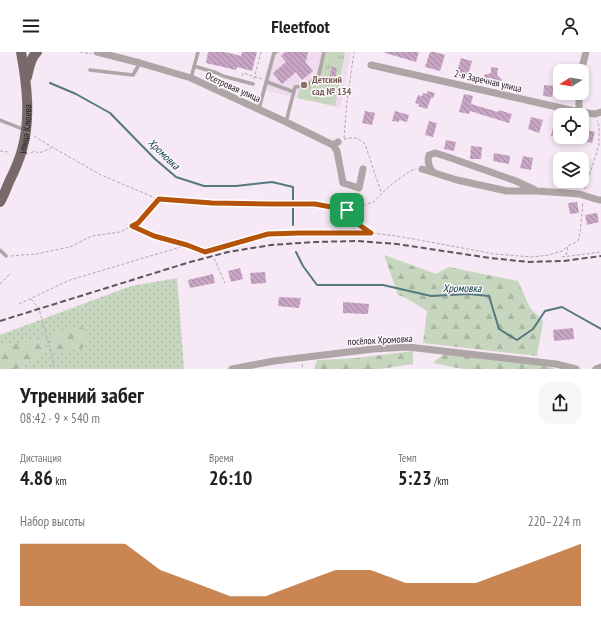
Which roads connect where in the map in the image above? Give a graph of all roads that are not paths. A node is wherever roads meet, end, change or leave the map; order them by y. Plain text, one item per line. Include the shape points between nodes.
1 (21, 52) edge
2 (37, 52) edge
3 (97, 52) edge
4 (198, 52) edge
5 (276, 52) edge
6 (324, 52) edge
7 (586, 52) edge
8 (140, 63) junction
9 (371, 64) dead end
10 (583, 64) edge
11 (194, 66) junction
12 (90, 70) dead end
13 (191, 78) junction
14 (266, 80) junction
15 (26, 81) junction
16 (253, 84) road end
17 (294, 92) junction
18 (562, 108) edge
19 (259, 109) junction
20 (0, 120) edge
21 (286, 122) junction
22 (26, 131) junction
23 (363, 169) dead end
24 (422, 169) road end
25 (433, 172) junction
26 (537, 191) junction
27 (601, 200) edge
28 (0, 202) edge
29 (0, 250) edge
30 (6, 256) road end
31 (263, 366) edge
32 (601, 367) edge
33 (232, 369) edge
34 (576, 369) edge
35 (596, 369) edge

1 - 15 main road, улица Клюева
2 - 15 main road via 30,63
3 - 8 street, Осетровая улица
4 - 11 lane
5 - 14 lane
6 - 17 lane via 319,74 308,85 295,87
7 - 10 street
8 - 12 lane via 133,75
8 - 13 street, Осетровая улица
9 - 18 street, 2-я Заречная улица
11 - 13 lane
11 - 16 lane
13 - 19 street, Осетровая улица
14 - 17 lane
14 - 19 lane
15 - 22 main road, улица Клюева
17 - 21 lane
19 - 21 street, Осетровая улица
20 - 22 lane
21 - 23 street, Осетровая улица via 338,142 343,183 359,188
22 - 28 main road, улица Клюева via 15,170
24 - 25 street
25 - 26 street via 507,191
25 - 26 street via 428,157 435,153 516,181
26 - 27 street via 579,194
29 - 30 lane
31 - 33 street, посёлок Хромовка
31 - 34 street, посёлок Хромовка via 373,349 408,347 556,364
32 - 35 street

